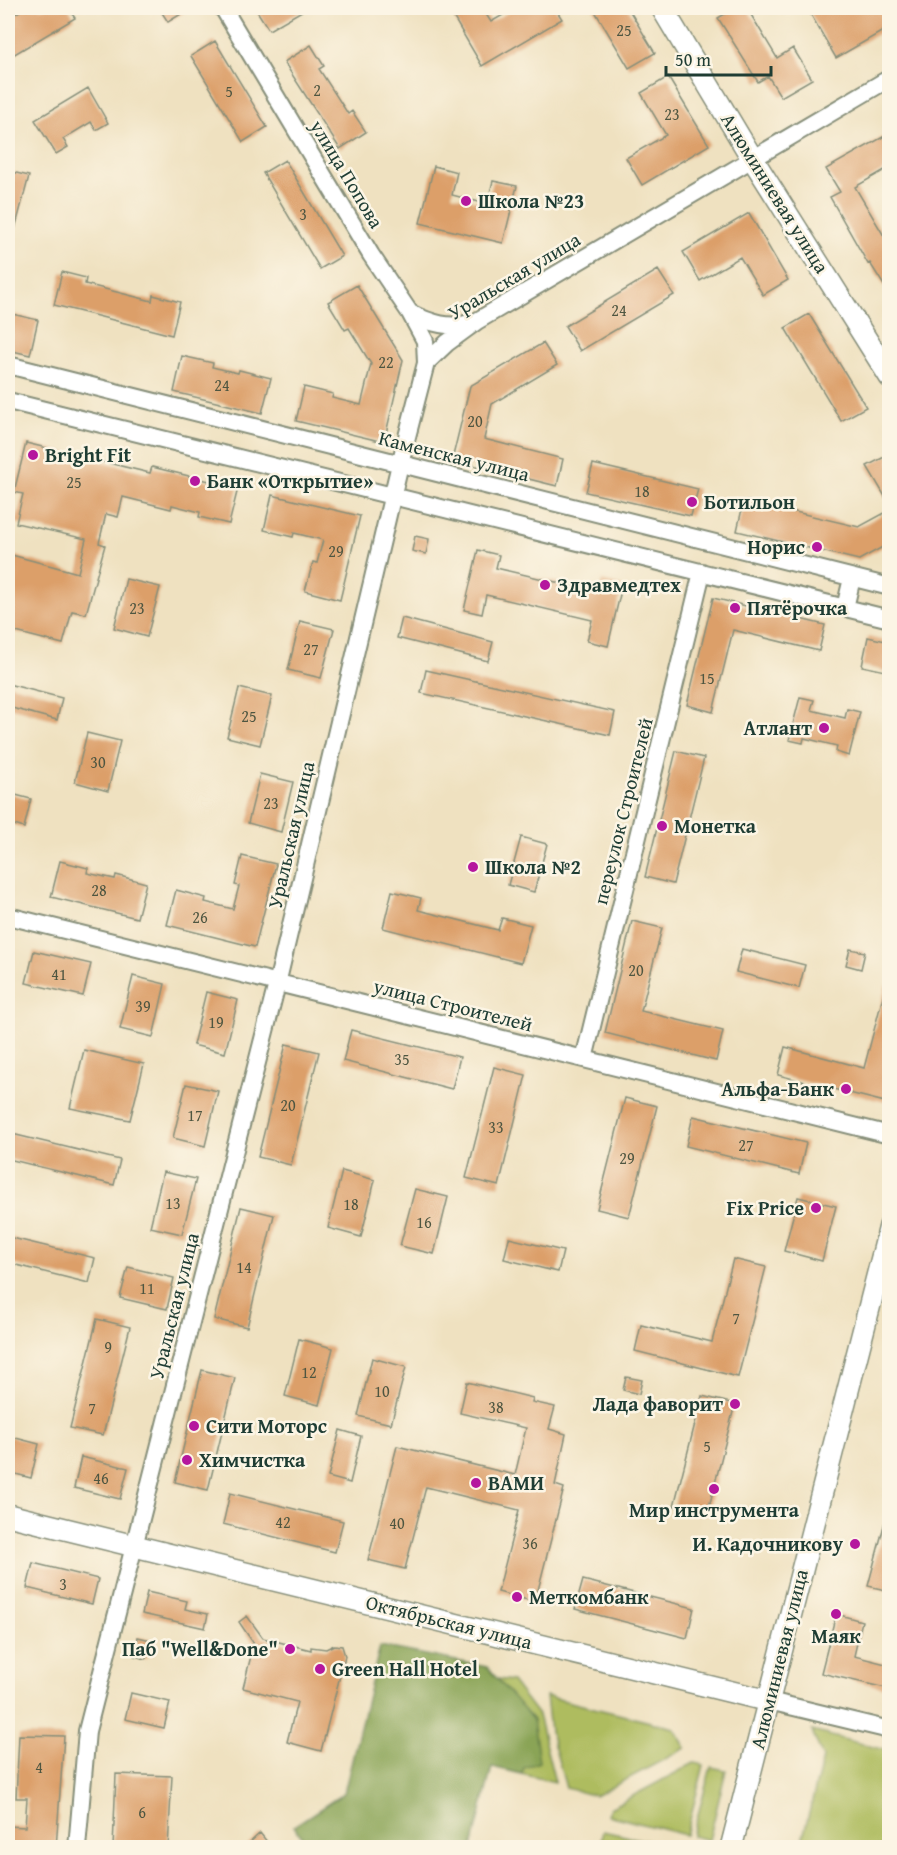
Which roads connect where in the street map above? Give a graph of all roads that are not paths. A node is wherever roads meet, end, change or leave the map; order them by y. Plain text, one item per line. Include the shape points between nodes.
1 (223, 8) edge
2 (662, 8) edge
3 (890, 78) edge
4 (752, 158) junction
5 (410, 313) junction
6 (477, 321) junction
7 (426, 363) junction
8 (8, 365) edge
9 (890, 377) edge
10 (8, 401) edge
11 (400, 464) junction
12 (392, 496) junction
13 (702, 572) junction
14 (852, 578) junction
15 (890, 587) edge
16 (845, 608) junction
17 (890, 619) edge
18 (8, 916) edge
19 (277, 984) junction
20 (584, 1059) junction
21 (890, 1135) edge
22 (890, 1226) edge
23 (8, 1515) edge
24 (135, 1545) junction
25 (770, 1701) junction
26 (890, 1730) edge
27 (77, 1848) edge
28 (731, 1848) edge

1 - 5 street, улица Попова
2 - 4 main road, Алюминиевая улица
3 - 4 street, Уральская улица
4 - 6 street, Уральская улица
4 - 9 main road, Алюминиевая улица
5 - 6 street via 446,325
5 - 7 street, улица Попова via 425,341
6 - 7 street, Уральская улица
7 - 11 street, Уральская улица
8 - 11 street, Каменская улица
10 - 12 street
11 - 12 street, Уральская улица
11 - 14 street, Каменская улица
12 - 13 street
12 - 19 street, Уральская улица
13 - 16 street
13 - 20 street, переулок Строителей
14 - 15 street, Каменская улица
14 - 16 street
16 - 17 street
18 - 19 street, улица Строителей
19 - 20 street, улица Строителей
19 - 24 street, Уральская улица
20 - 21 street, улица Строителей
22 - 25 main road, Алюминиевая улица
23 - 24 main road, Октябрьская улица
24 - 25 main road, Октябрьская улица
24 - 27 street, Уральская улица via 87,1731
25 - 26 street, Октябрьская улица
25 - 28 main road, Алюминиевая улица

